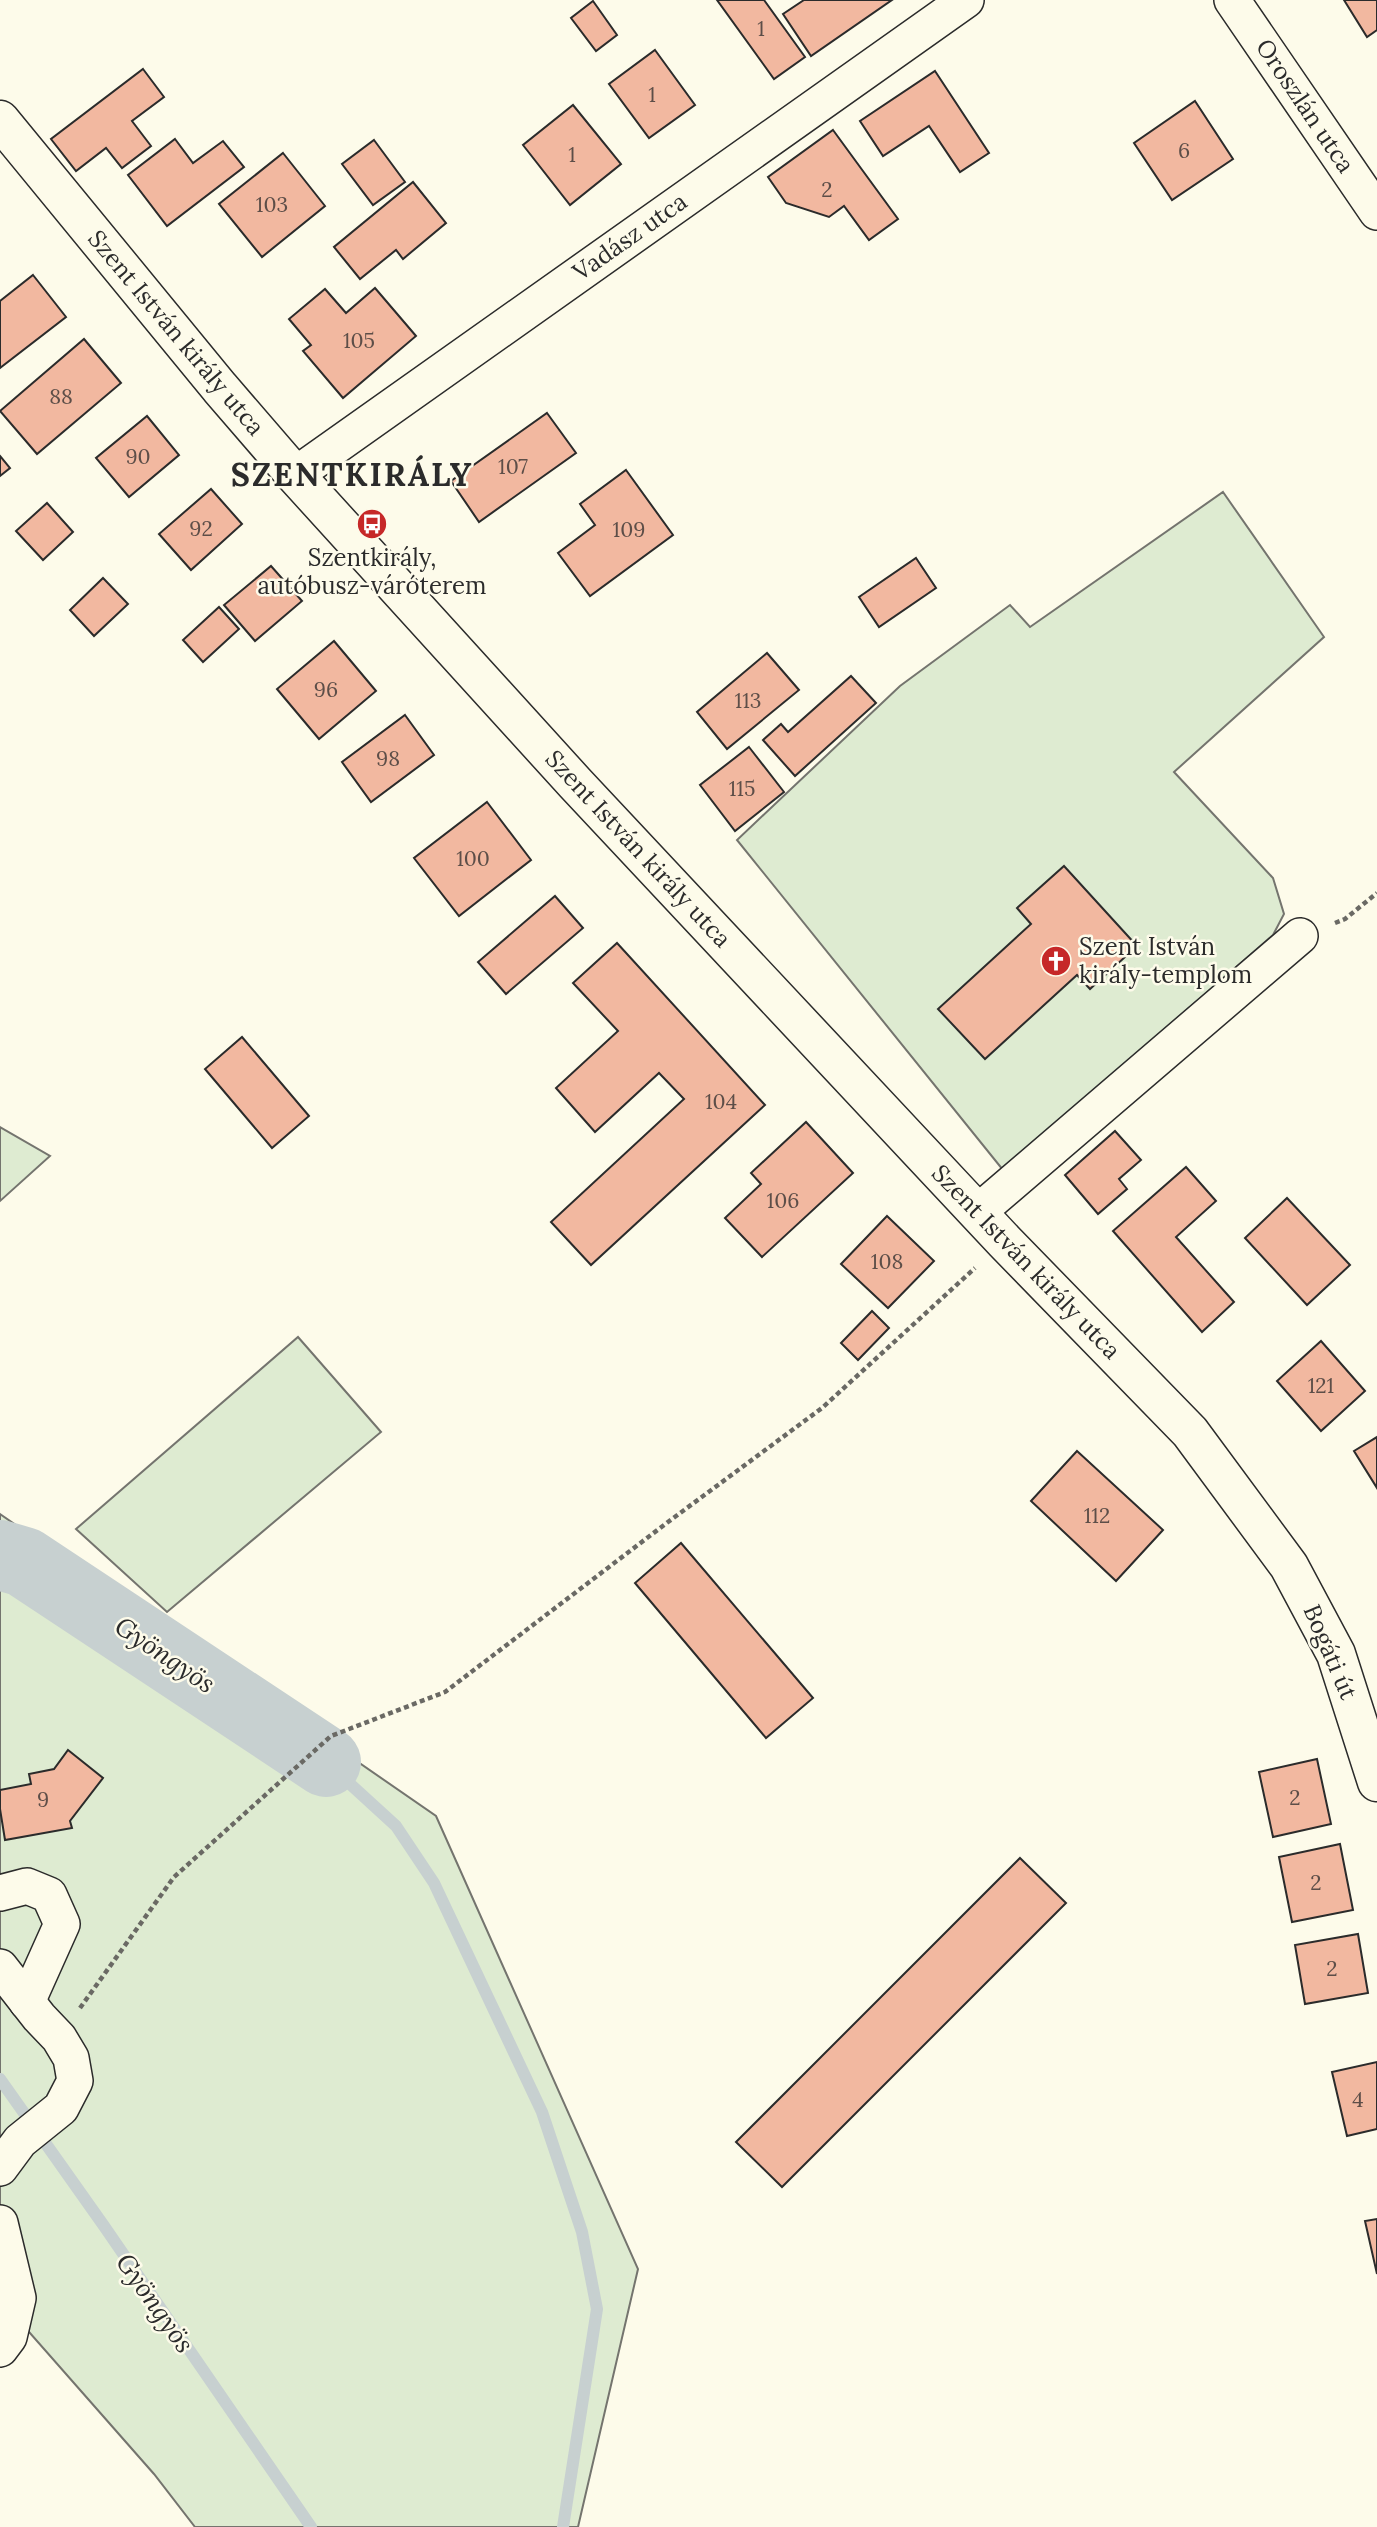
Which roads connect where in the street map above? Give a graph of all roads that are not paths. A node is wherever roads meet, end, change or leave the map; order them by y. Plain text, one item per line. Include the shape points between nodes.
1 (965, 0) edge
2 (1232, 0) edge
3 (0, 120) edge
4 (1377, 212) edge
5 (295, 475) junction
6 (1300, 936) road end
7 (978, 1212) junction
8 (1289, 1566) joint
9 (1377, 1782) edge
10 (0, 1893) edge
11 (0, 1967) edge
12 (27, 2002) junction
13 (10, 2154) edge
14 (0, 2223) edge
15 (0, 2349) edge

1 - 5 street, Vadász utca
2 - 4 street, Oroszlán utca
3 - 5 street, Szent István király utca
5 - 7 street, Szent István király utca via 575,783
6 - 7 street
7 - 8 street, Szent István király utca via 1190,1432
8 - 9 street, Bogáti út via 1336,1654
10 - 12 street via 27,1886 49,1895 62,1924
11 - 12 street
12 - 13 street via 59,2038 71,2058 75,2081 61,2108
14 - 15 street via 18,2298 9,2336

